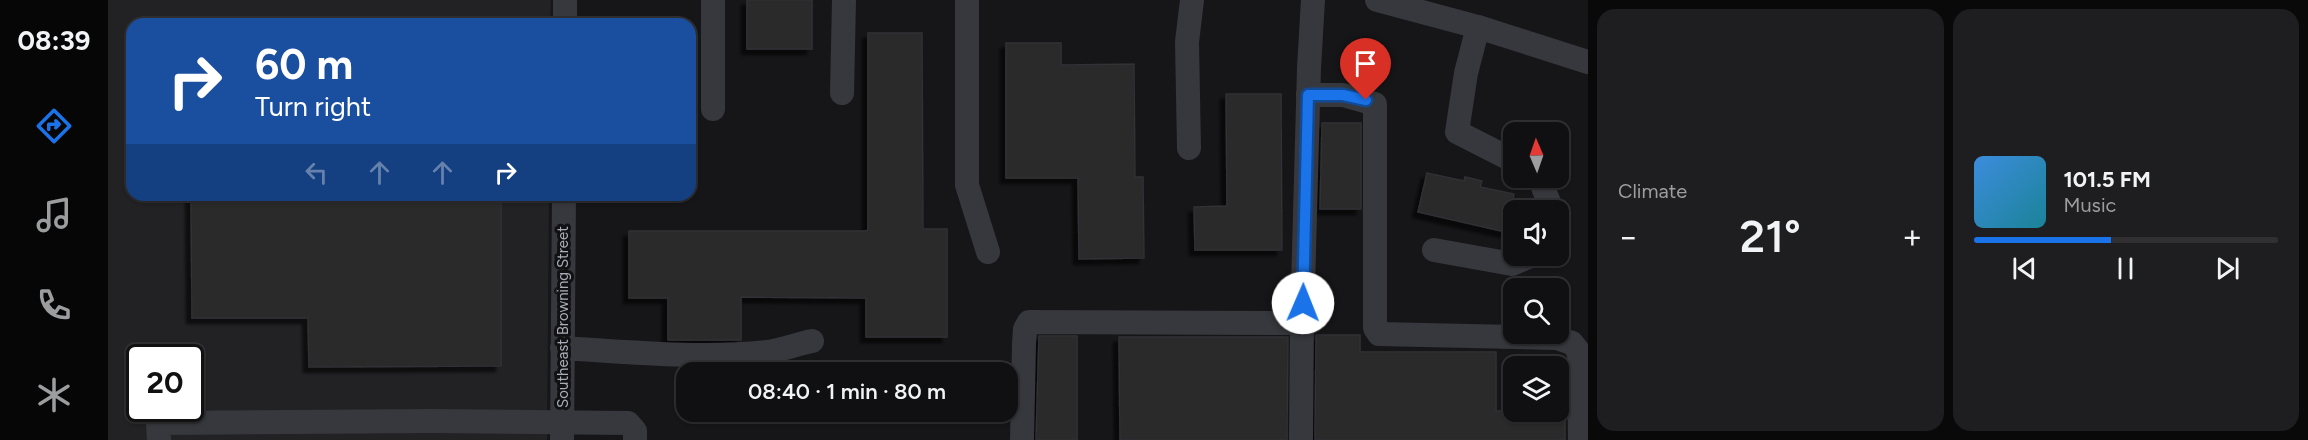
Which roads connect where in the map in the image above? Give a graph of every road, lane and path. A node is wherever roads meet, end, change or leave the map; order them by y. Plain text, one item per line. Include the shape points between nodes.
1 (565, 0) edge
2 (713, 0) edge
3 (844, 0) edge
4 (967, 0) edge
5 (1192, 0) edge
6 (1313, 0) edge
7 (1377, 0) edge
8 (565, 18) edge
9 (1478, 27) junction
10 (1588, 62) edge
11 (842, 93) dead end
12 (1308, 95) junction
13 (713, 109) dead end
14 (1189, 148) dead end
15 (1503, 155) edge
16 (564, 201) edge
17 (1434, 250) dead end
18 (988, 252) dead end
19 (1503, 262) edge
20 (1302, 323) junction
21 (812, 341) dead end
22 (562, 348) junction
23 (562, 432) edge
24 (159, 440) edge
25 (635, 440) edge
26 (1022, 440) edge
27 (1301, 440) edge
28 (1580, 440) edge

1 - 8 street
2 - 13 street
3 - 11 street
4 - 18 street via 967,184
5 - 14 street via 1187,42
6 - 12 street
7 - 9 street
9 - 10 street
9 - 15 street via 1457,132
12 - 20 street
12 - 28 street via 1337,95 1375,104 1375,328 1379,334 1557,338 1572,343 1579,352
16 - 22 street, Southeast Browning Street
17 - 19 street
20 - 26 street via 1029,322 1024,344
20 - 27 street
21 - 22 street via 768,352 669,355
22 - 23 street, Southeast Browning Street
23 - 24 street via 432,421 158,423
23 - 25 street via 628,423 635,431

